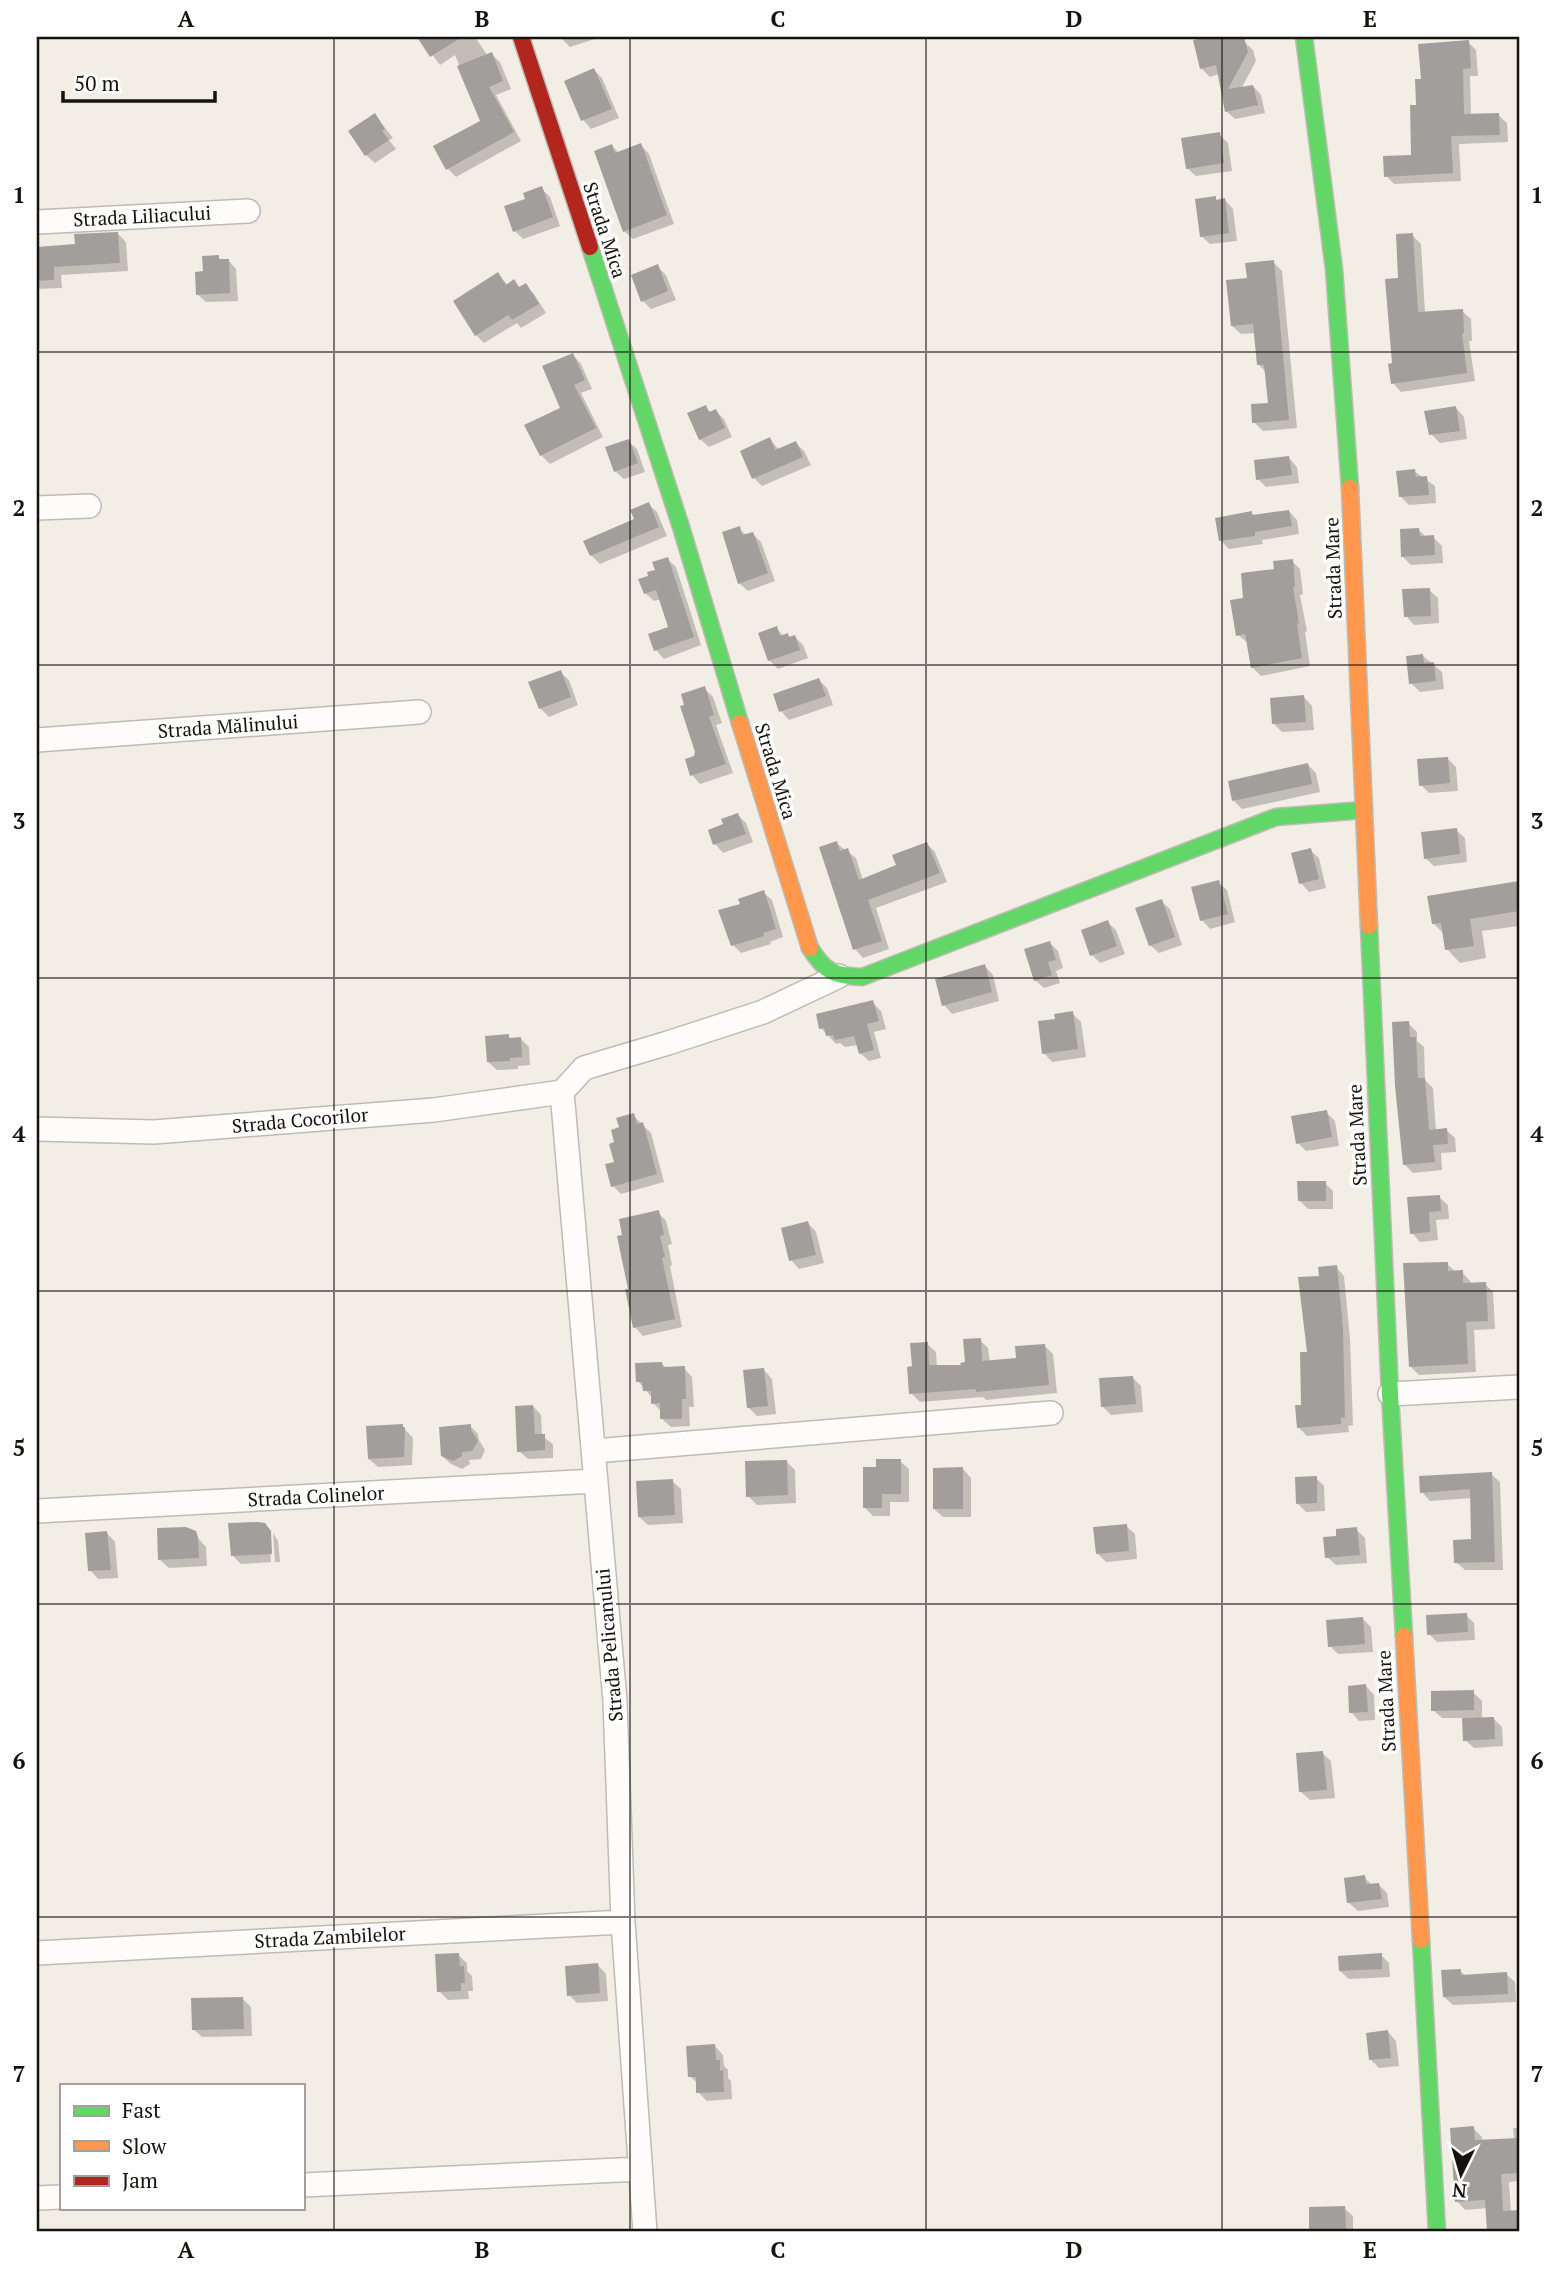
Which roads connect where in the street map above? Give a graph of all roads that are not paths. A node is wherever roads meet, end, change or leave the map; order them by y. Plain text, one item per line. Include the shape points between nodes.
1 (521, 37) edge
2 (1304, 37) edge
3 (248, 211) dead end
4 (37, 222) edge
5 (89, 506) dead end
6 (37, 508) edge
7 (419, 712) dead end
8 (37, 740) edge
9 (1364, 810) junction
10 (839, 976) junction
11 (562, 1092) junction
12 (37, 1129) edge
13 (1519, 1387) edge
14 (1390, 1394) junction
15 (1051, 1413) dead end
16 (594, 1451) junction
17 (595, 1481) junction
18 (37, 1511) edge
19 (624, 1922) junction
20 (37, 1953) edge
21 (640, 2169) junction
22 (304, 2185) edge
23 (60, 2197) edge
24 (37, 2198) edge
25 (645, 2232) edge
26 (1437, 2232) edge

1 - 10 street, Strada Mica via 681,527 807,944 821,966
2 - 9 street, Strada Mare via 1334,269 1348,440
3 - 4 street, Strada Liliacului
5 - 6 street
7 - 8 street, Strada Mălinului
9 - 10 street via 1276,817 862,977
9 - 14 street, Strada Mare
10 - 11 street via 763,1012 584,1068
11 - 12 street, Strada Cocorilor via 434,1110 153,1132
11 - 16 street, Strada Pelicanului
13 - 14 street
14 - 26 street, Strada Mare
15 - 16 street
16 - 17 street, Strada Pelicanului
17 - 18 street, Strada Colinelor
17 - 19 street, Strada Pelicanului via 615,1701
19 - 20 street, Strada Zambilelor
19 - 21 street, Strada Pelicanului
21 - 22 street
21 - 25 street, Strada Pelicanului
23 - 24 street

